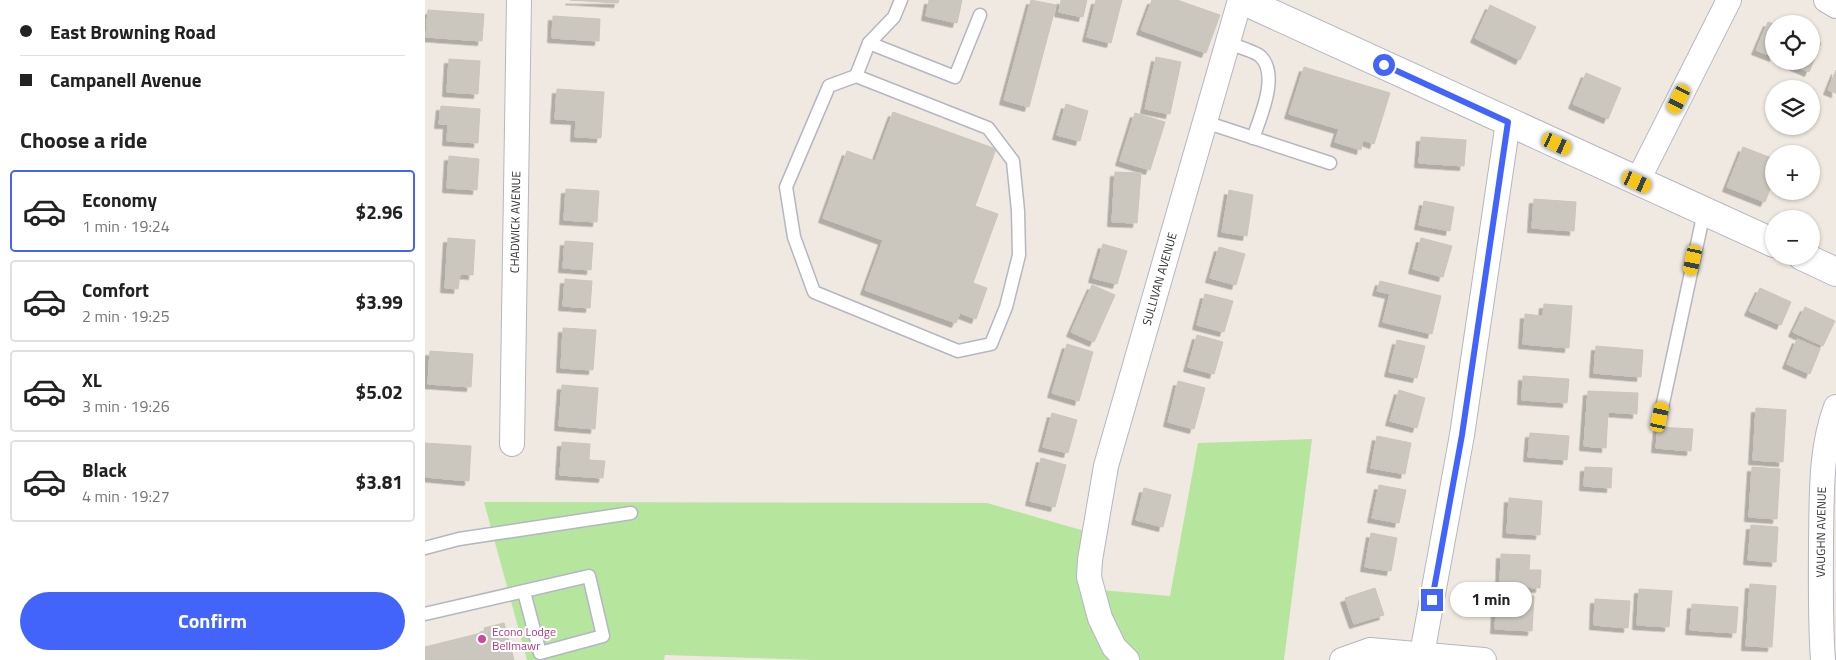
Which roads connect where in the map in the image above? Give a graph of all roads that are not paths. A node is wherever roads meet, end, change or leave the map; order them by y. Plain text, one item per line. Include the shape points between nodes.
1 (519, 0) edge
2 (901, 0) edge
3 (1241, 0) edge
4 (1729, 0) edge
5 (1826, 0) edge
6 (1836, 6) edge
7 (980, 15) dead end
8 (869, 42) junction
9 (1228, 43) junction
10 (856, 76) junction
11 (1205, 122) junction
12 (1508, 122) junction
13 (1253, 138) junction
14 (1330, 163) dead end
15 (1637, 182) junction
16 (1704, 212) junction
17 (1765, 240) edge
18 (1820, 264) edge
19 (1836, 272) edge
20 (1836, 407) edge
21 (1660, 417) dead end
22 (512, 444) dead end
23 (631, 513) dead end
24 (425, 548) edge
25 (524, 592) junction
26 (425, 614) edge
27 (1422, 654) junction
28 (1127, 660) edge
29 (1341, 660) edge
30 (1485, 660) edge
31 (1823, 660) edge

1 - 22 street, CHADWICK AVENUE
2 - 8 lane via 894,17
3 - 9 street, SULLIVAN AVENUE
3 - 12 main road
4 - 15 street
5 - 6 street
7 - 8 lane via 955,77
8 - 10 lane
9 - 11 street, SULLIVAN AVENUE
9 - 13 lane via 1260,56 1266,65 1268,93
10 - 10 lane via 988,128 1013,161 1019,255 1006,307 991,344 958,351 813,292 795,237 786,187 829,86
11 - 13 lane
11 - 28 street, SULLIVAN AVENUE via 1107,466 1090,560 1089,577 1100,618 1114,647
12 - 15 main road
12 - 27 street via 1462,435
13 - 14 lane
15 - 16 main road
16 - 17 main road
16 - 21 lane
18 - 19 main road
20 - 31 street, VAUGHN AVENUE via 1822,470
23 - 24 lane via 459,539
25 - 25 lane via 589,576 603,636 540,652
25 - 26 lane
27 - 29 street via 1370,650
27 - 30 street

